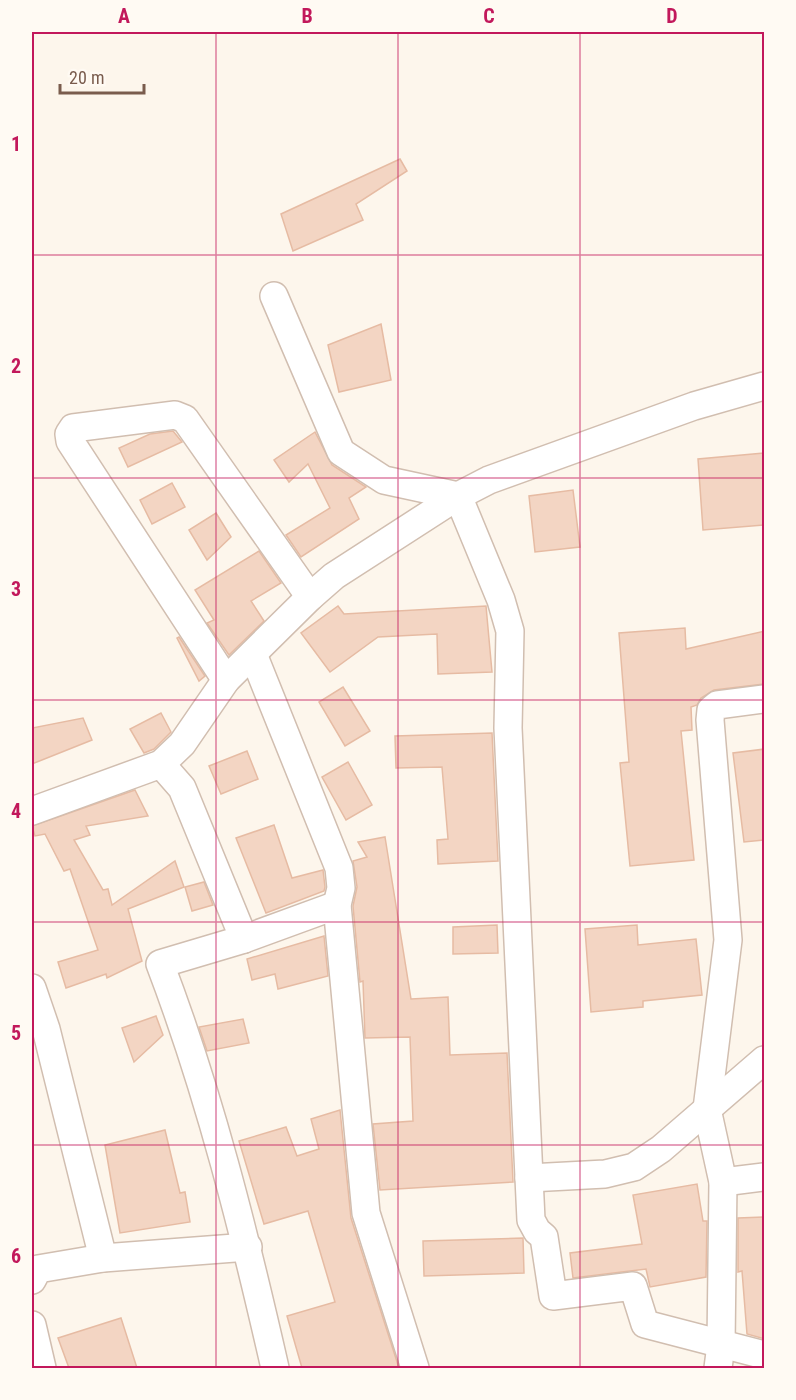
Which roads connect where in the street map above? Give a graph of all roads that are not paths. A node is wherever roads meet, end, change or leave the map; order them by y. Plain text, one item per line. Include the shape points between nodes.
1 (274, 296) dead end
2 (762, 388) edge
3 (458, 496) junction
4 (310, 597) junction
5 (253, 654) junction
6 (226, 680) junction
7 (765, 699) edge
8 (161, 764) junction
9 (32, 811) edge
10 (337, 905) junction
11 (244, 939) junction
12 (32, 988) edge
13 (765, 1060) edge
14 (707, 1109) junction
15 (765, 1177) edge
16 (529, 1178) junction
17 (723, 1182) junction
18 (248, 1247) junction
19 (103, 1258) junction
20 (32, 1280) edge
21 (32, 1325) edge
22 (765, 1355) edge
23 (720, 1357) edge
24 (42, 1368) edge
25 (275, 1368) edge
26 (415, 1368) edge

1 - 3 street via 341,452 384,480
2 - 3 street via 683,410 489,480
3 - 4 street via 334,576
3 - 16 street via 510,631 508,728
4 - 5 street
4 - 6 street via 185,419 175,415 73,428 70,441
5 - 6 street
5 - 10 street via 339,868 341,888
6 - 8 street via 182,744
7 - 14 street via 717,705 711,710 728,940
8 - 9 street
8 - 11 street via 182,788
10 - 11 street
10 - 26 street via 366,1213
11 - 18 street via 160,963 210,1110
12 - 19 street via 49,1039
13 - 14 street
14 - 16 street via 634,1167 605,1174
14 - 17 street
15 - 17 street
16 - 23 street via 531,1220 544,1237 553,1296 633,1286 645,1324
17 - 23 street
18 - 19 street
18 - 25 street
19 - 20 street via 38,1269
21 - 24 street
22 - 23 street

